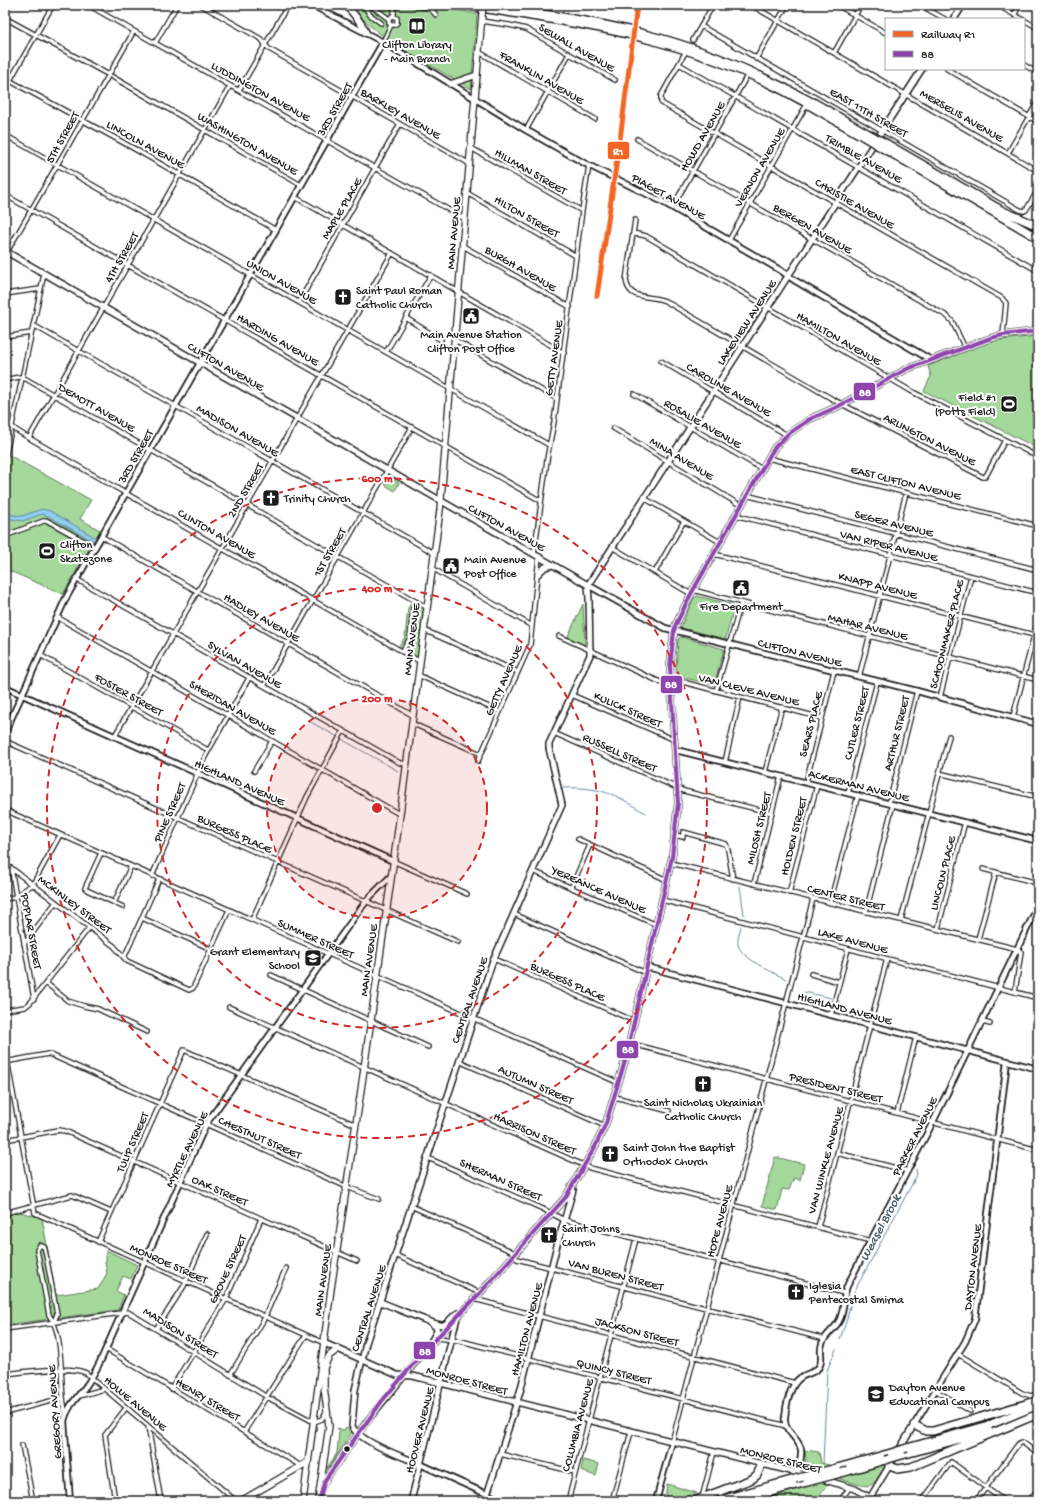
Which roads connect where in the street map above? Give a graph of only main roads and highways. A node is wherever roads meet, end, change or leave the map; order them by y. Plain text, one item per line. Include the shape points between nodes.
1 (342, 5) edge
2 (346, 5) edge
3 (461, 5) edge
4 (483, 5) edge
5 (490, 5) edge
6 (963, 5) edge
7 (955, 18) edge
8 (693, 40) road end
9 (686, 48) junction
10 (921, 70) edge
11 (477, 75) junction
12 (450, 84) road end
13 (808, 102) junction
14 (885, 146) junction
15 (1038, 226) edge
16 (1038, 238) edge
17 (6, 252) edge
18 (1038, 331) edge
19 (441, 501) junction
20 (553, 565) junction
21 (538, 574) road end
22 (588, 585) junction
23 (575, 1183) junction
24 (380, 1302) junction
25 (462, 1311) junction
26 (457, 1317) junction
27 (428, 1322) junction
28 (324, 1343) junction
29 (338, 1349) junction
30 (422, 1354) junction
31 (362, 1359) junction
32 (324, 1368) junction
33 (404, 1376) junction
34 (441, 1383) junction
35 (1038, 1401) edge
36 (516, 1403) junction
37 (1038, 1405) edge
38 (1038, 1413) edge
39 (914, 1425) joint
40 (358, 1434) junction
41 (308, 1462) junction
42 (887, 1463) junction
43 (420, 1464) junction
44 (762, 1464) junction
45 (796, 1476) junction
46 (869, 1499) edge
47 (241, 1501) edge
48 (303, 1501) edge
49 (318, 1501) edge
50 (411, 1501) edge
51 (485, 1501) edge
52 (694, 1501) edge
53 (717, 1501) edge
54 (740, 1501) edge
55 (876, 1501) edge

1 - 2 highway via 365,30
3 - 9 highway via 627,34
4 - 11 main road, MAIN AVENUE, bridge
5 - 9 highway via 614,26 644,33
6 - 7 main road
8 - 9 highway
9 - 13 highway
9 - 13 highway via 752,71
10 - 22 main road, LAKEVIEW AVENUE
11 - 12 main road
11 - 19 main road, MAIN AVENUE
13 - 14 highway, bridge
14 - 15 highway via 998,208
14 - 16 highway
17 - 19 main road, CLIFTON AVENUE
18 - 23 main road via 1003,335 980,341 907,369 810,419 787,435 768,458 692,592 674,630 670,667 678,789 671,863 615,1098 605,1126
19 - 20 main road, CLIFTON AVENUE
19 - 28 main road, MAIN AVENUE via 400,814
20 - 21 main road via 545,567
20 - 22 main road, CLIFTON AVENUE
22 - 24 main road, CENTRAL AVENUE via 589,658 549,748 562,806 494,959
23 - 25 main road via 551,1214
23 - 36 main road, HAMILTON AVENUE
24 - 27 main road
24 - 31 main road, CENTRAL AVENUE
25 - 26 main road
25 - 27 main road via 443,1325
26 - 30 main road
26 - 34 main road, HOOVER AVENUE
27 - 30 main road via 435,1326 437,1331
28 - 29 main road, MONROE STREET
28 - 32 main road, MAIN AVENUE
28 - 41 main road, MAIN AVENUE
29 - 31 main road, MONROE STREET
29 - 32 main road via 329,1356
30 - 33 main road
31 - 33 main road, MONROE STREET
31 - 40 main road, CENTRAL AVENUE via 355,1390 352,1426
32 - 49 main road, MAIN AVENUE via 329,1426
33 - 34 main road, MONROE STREET
33 - 40 main road
34 - 36 main road, MONROE STREET
34 - 43 main road, HOOVER AVENUE
35 - 39 highway via 933,1431 926,1431
36 - 44 main road, MONROE STREET
36 - 51 main road, HAMILTON AVENUE
37 - 45 highway, bridge via 989,1425 837,1468
38 - 42 highway, bridge via 991,1430 902,1455
38 - 42 highway via 911,1467 898,1469
39 - 42 main road, DAYTON AVENUE
40 - 43 main road via 363,1439
40 - 49 main road via 325,1480
41 - 47 main road
41 - 48 main road, MAIN AVENUE
42 - 46 main road, DAYTON AVENUE
42 - 54 highway, bridge via 848,1471
43 - 50 main road, HOOVER AVENUE
44 - 45 main road, MONROE STREET
44 - 52 highway via 752,1479
45 - 46 main road, MONROE STREET via 832,1481 850,1487
45 - 53 highway
46 - 55 main road, MONROE STREET

